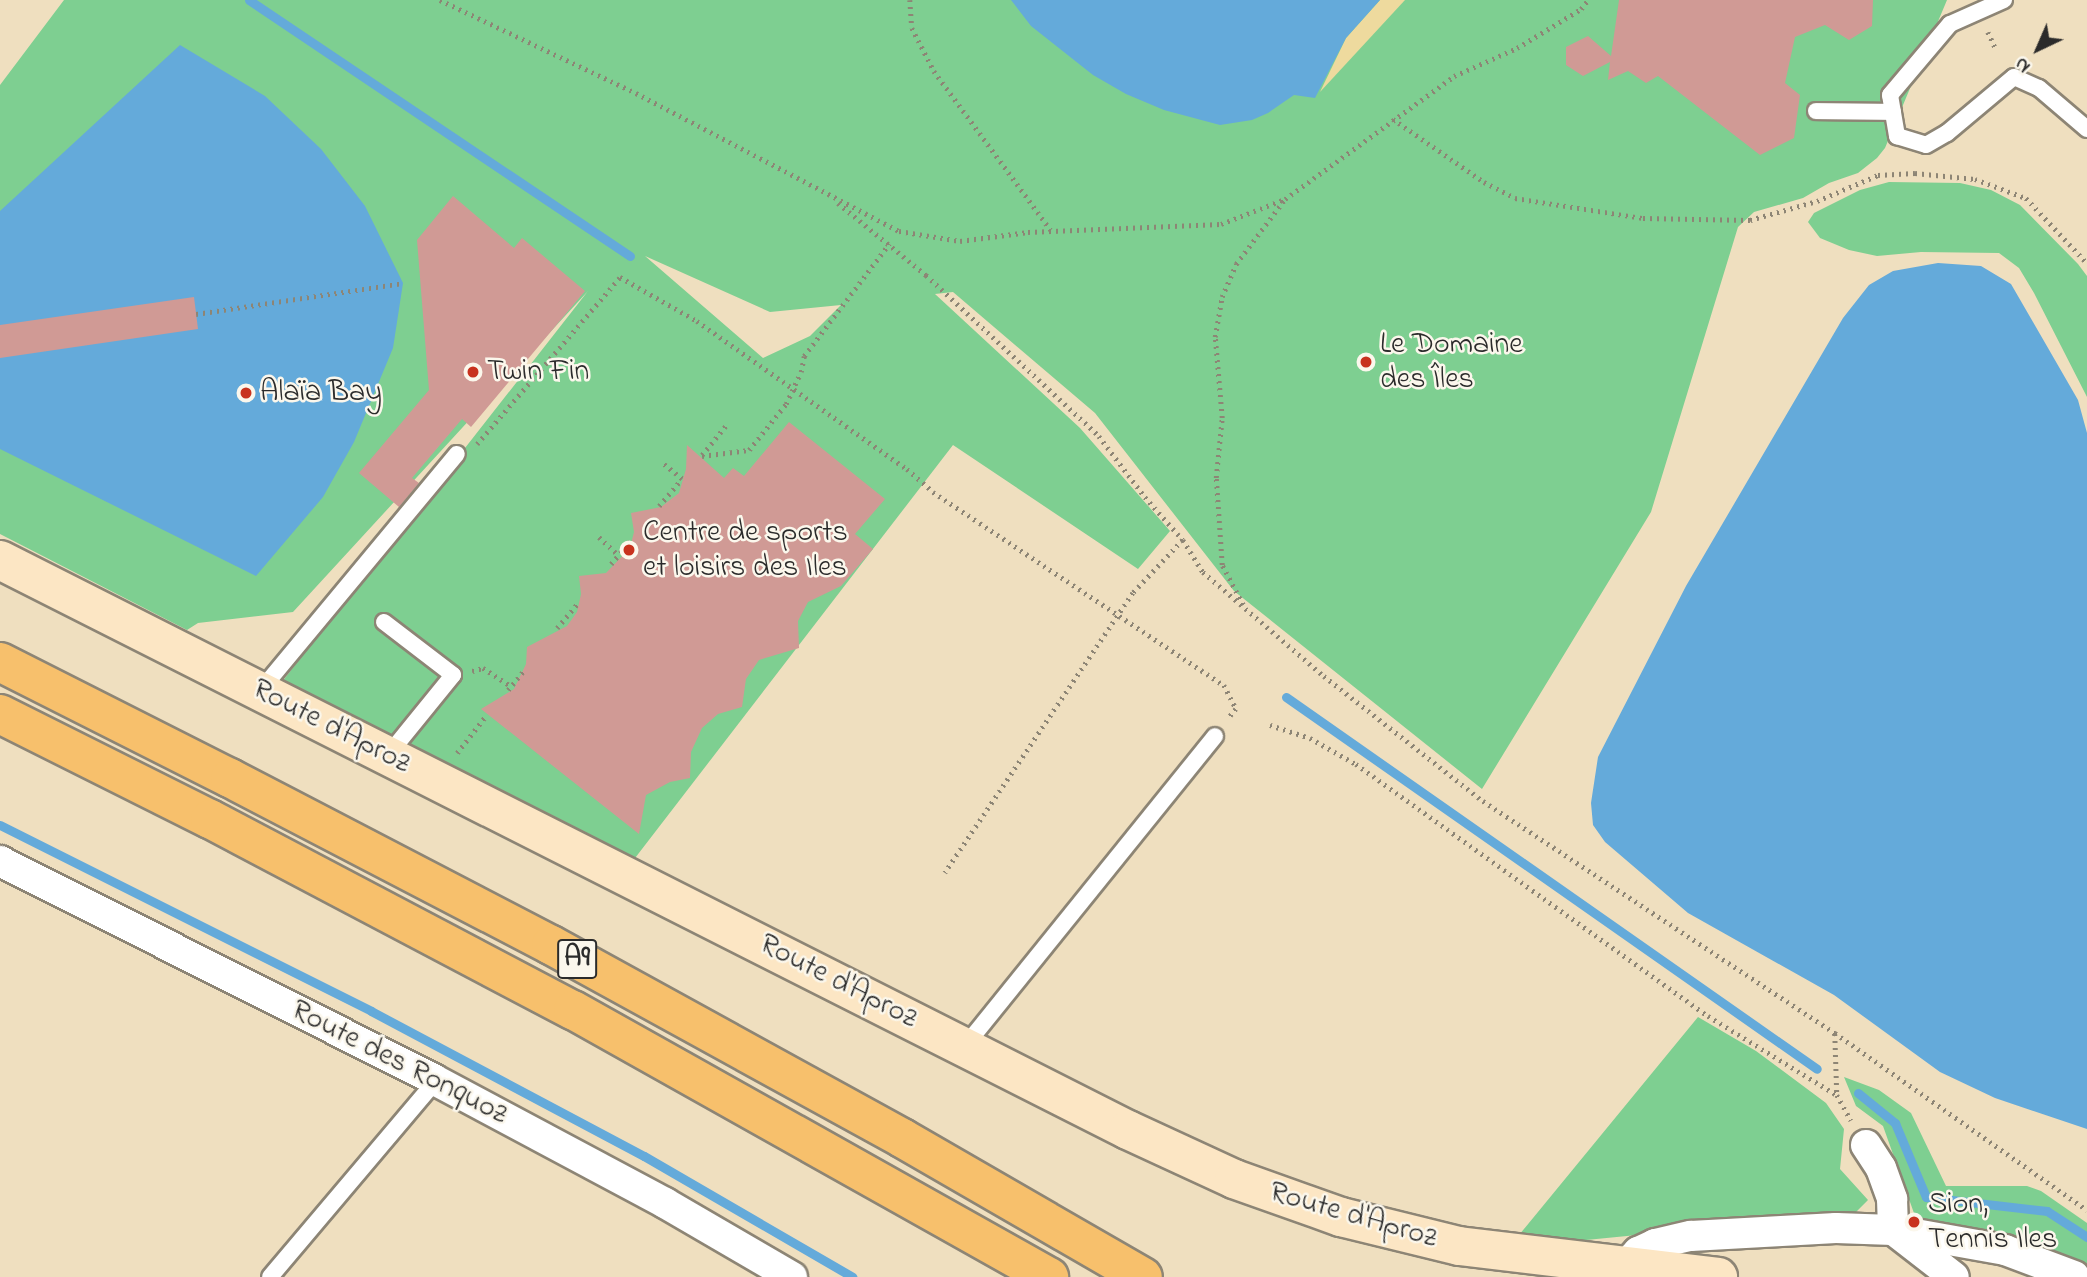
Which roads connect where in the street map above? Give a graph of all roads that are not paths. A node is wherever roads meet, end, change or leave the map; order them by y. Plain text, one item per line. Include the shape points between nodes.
1 (2004, 0) edge
2 (1816, 111) dead end
3 (1893, 112) junction
4 (2087, 129) edge
5 (457, 454) road end
6 (0, 560) edge
7 (384, 622) dead end
8 (0, 662) edge
9 (260, 691) junction
10 (0, 714) edge
11 (1214, 736) road end
12 (388, 755) junction
13 (0, 861) edge
14 (965, 1046) junction
15 (433, 1079) junction
16 (1866, 1145) road end
17 (1892, 1230) junction
18 (1624, 1267) junction
19 (2074, 1276) edge
20 (270, 1277) edge
21 (792, 1277) edge
22 (1049, 1277) edge
23 (1143, 1277) edge
24 (1718, 1277) edge
25 (1954, 1277) edge

1 - 3 lane via 1950,24 1890,95
2 - 3 lane
3 - 4 lane via 1897,136 1926,145 1947,134 2014,77 2039,88
5 - 9 lane
6 - 9 street, Route d'Aproz
7 - 12 lane via 453,675
8 - 23 highway, A9 via 551,945
9 - 12 street, Route d'Aproz
10 - 22 highway, A9 via 550,997
11 - 14 lane
12 - 14 street, Route d'Aproz
13 - 15 street, Route des Ronquoz
14 - 18 street, Route d'Aproz via 1128,1130 1298,1203 1459,1246
15 - 20 lane
15 - 21 street, Route des Ronquoz
16 - 17 street via 1881,1168 1892,1199
17 - 18 street via 1836,1228 1691,1236 1655,1244 1638,1252
17 - 19 street via 2005,1250
17 - 25 street
18 - 24 street, Route d'Aproz

